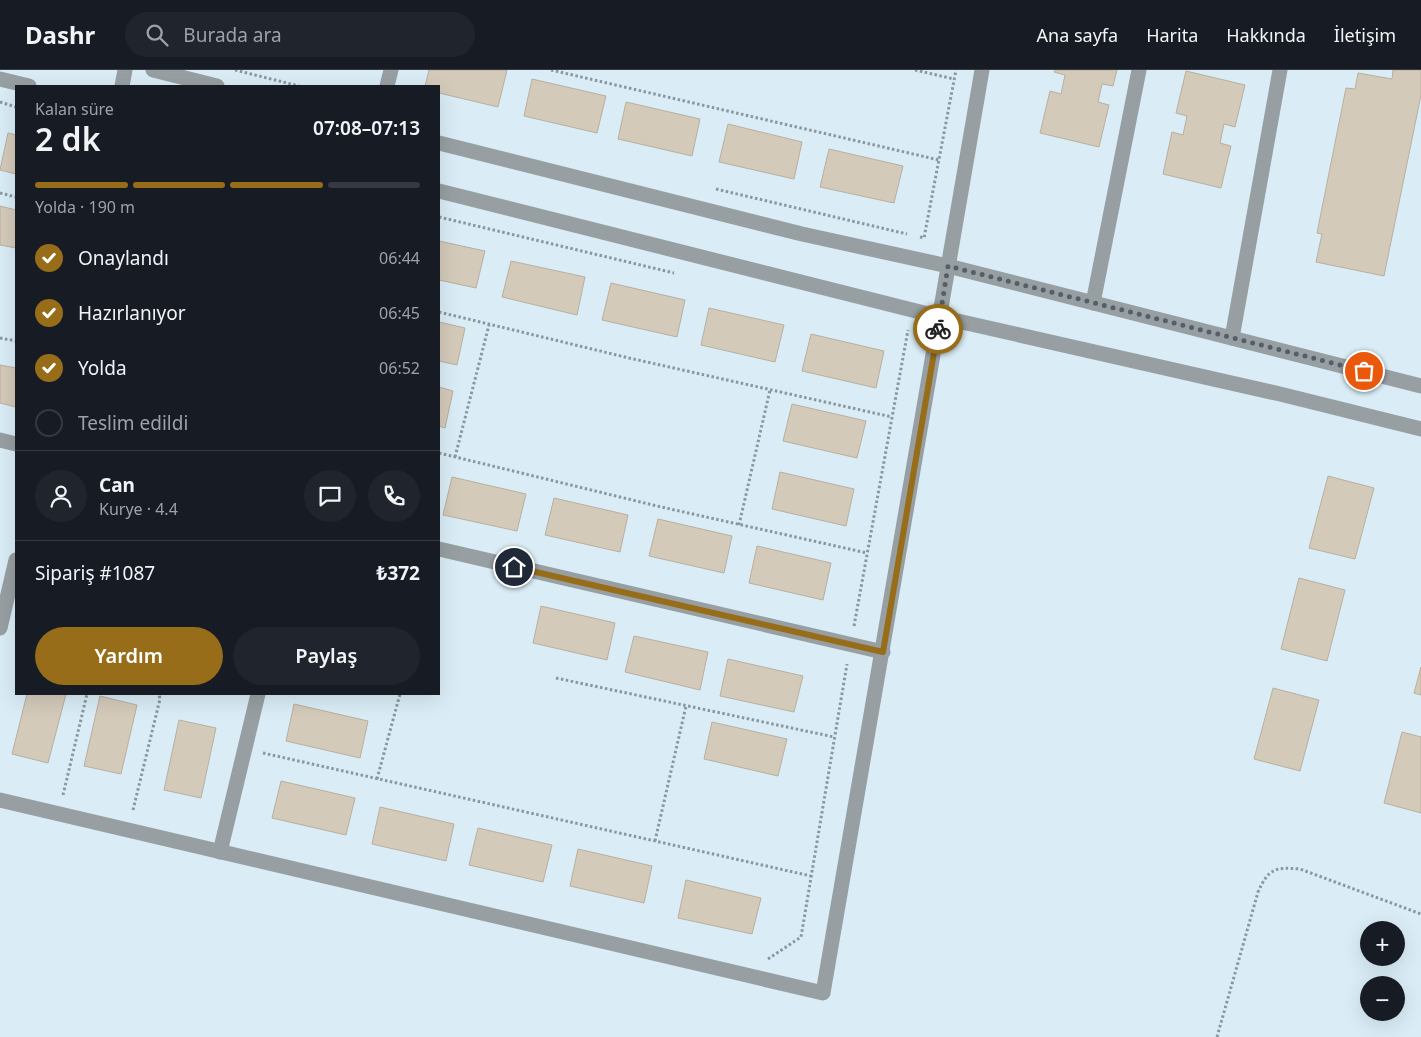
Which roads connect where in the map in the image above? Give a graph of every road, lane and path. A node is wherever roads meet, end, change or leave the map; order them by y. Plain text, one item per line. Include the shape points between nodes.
1 (125, 70) edge
2 (153, 70) edge
3 (235, 70) edge
4 (391, 70) edge
5 (551, 70) edge
6 (915, 70) edge
7 (956, 70) edge
8 (982, 70) edge
9 (1139, 70) edge
10 (1280, 70) edge
11 (252, 72) edge
12 (0, 79) edge
13 (954, 79) junction
14 (25, 85) edge
15 (122, 85) edge
16 (213, 85) edge
17 (296, 85) edge
18 (387, 85) edge
19 (0, 102) edge
20 (15, 107) edge
21 (440, 142) edge
22 (939, 160) junction
23 (713, 188) dead end
24 (440, 191) edge
25 (0, 193) edge
26 (15, 197) edge
27 (948, 266) junction
28 (1094, 303) junction
29 (912, 309) junction
30 (440, 312) edge
31 (940, 317) junction
32 (489, 325) junction
33 (0, 338) edge
34 (1232, 338) junction
35 (15, 341) edge
36 (1421, 386) edge
37 (770, 390) junction
38 (892, 417) junction
39 (1421, 429) edge
40 (0, 440) edge
41 (15, 444) edge
42 (440, 453) edge
43 (455, 457) junction
44 (739, 525) junction
45 (440, 550) edge
46 (867, 553) junction
47 (15, 564) edge
48 (0, 628) edge
49 (850, 644) junction
50 (883, 652) junction
51 (556, 678) dead end
52 (87, 695) edge
53 (159, 695) edge
54 (258, 695) edge
55 (400, 695) edge
56 (686, 706) junction
57 (834, 737) junction
58 (245, 749) junction
59 (377, 779) junction
60 (62, 797) dead end
61 (0, 800) edge
62 (132, 814) dead end
63 (655, 841) junction
64 (220, 852) junction
65 (811, 876) junction
66 (1421, 914) edge
67 (764, 961) dead end
68 (1217, 1037) edge

1 - 15 street
2 - 16 street
3 - 11 path
4 - 18 street
5 - 22 path
6 - 13 path
7 - 13 path
8 - 27 street
9 - 28 street
10 - 34 street
11 - 17 path
12 - 14 street
13 - 22 path
19 - 20 path
21 - 27 street via 802,234
22 - 23 path via 924,238
24 - 29 street
25 - 26 path
27 - 28 street
27 - 31 street
28 - 34 street
29 - 31 street
29 - 38 path
30 - 32 path
31 - 39 street
31 - 50 street
32 - 37 path
32 - 43 path
33 - 35 path
34 - 36 street
37 - 38 path
37 - 44 path
38 - 46 path
40 - 41 street
42 - 43 path
43 - 44 path
44 - 46 path
45 - 49 street
46 - 49 path
47 - 48 street
49 - 50 street
49 - 57 path
50 - 64 street via 823,994
51 - 56 path
52 - 60 path
53 - 62 path
54 - 58 street
55 - 59 path
56 - 57 path
56 - 63 path
57 - 65 path
58 - 59 path
58 - 64 street
59 - 63 path
61 - 64 street
63 - 65 path
65 - 67 path via 801,937
66 - 68 path via 1300,869 1281,868 1266,876 1258,892

